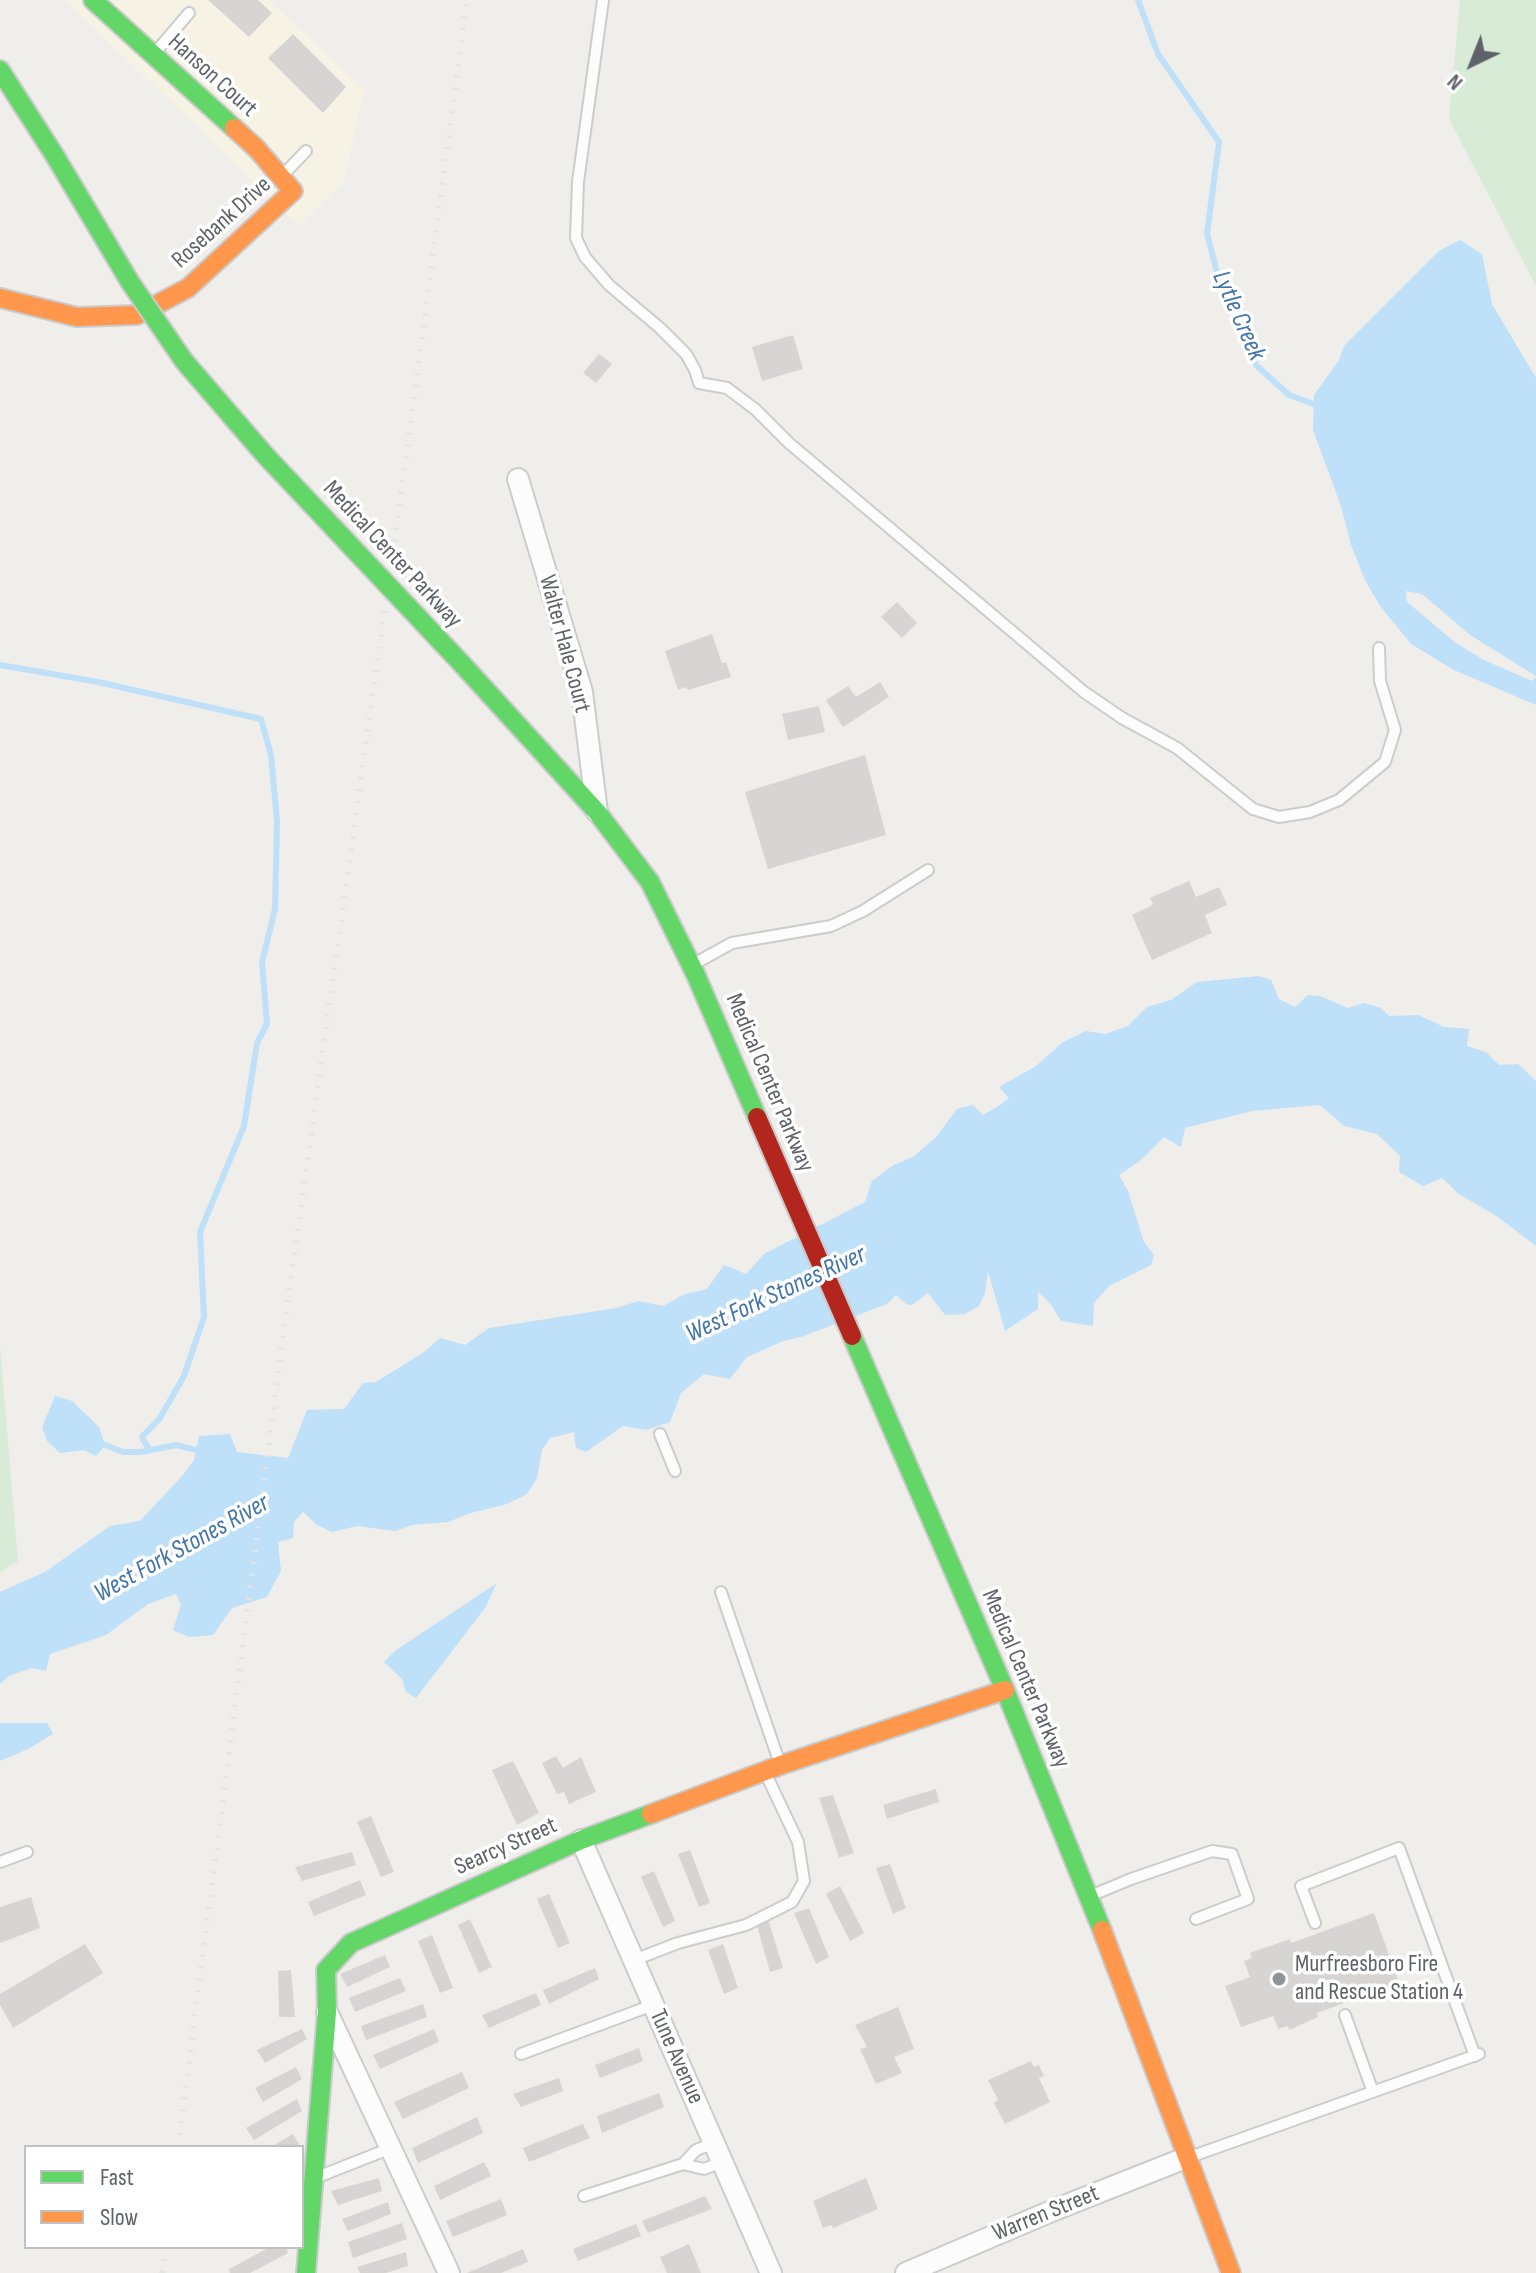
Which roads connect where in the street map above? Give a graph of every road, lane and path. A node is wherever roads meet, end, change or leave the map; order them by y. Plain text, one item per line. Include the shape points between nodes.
1 (93, 0) edge
2 (603, 0) edge
3 (189, 13) dead end
4 (153, 54) junction
5 (0, 70) edge
6 (306, 151) dead end
7 (287, 184) junction
8 (0, 298) edge
9 (518, 479) dead end
10 (1379, 648) dead end
11 (597, 812) junction
12 (928, 870) dead end
13 (691, 966) junction
14 (660, 1434) dead end
15 (675, 1471) dead end
16 (721, 1592) dead end
17 (1005, 1690) junction
18 (773, 1768) junction
19 (581, 1840) junction
20 (27, 1852) dead end
21 (0, 1862) edge
22 (1088, 1897) junction
23 (1196, 1919) dead end
24 (1315, 1923) dead end
25 (634, 1960) junction
26 (653, 2005) junction
27 (327, 2012) junction
28 (1345, 2015) dead end
29 (521, 2054) dead end
30 (1373, 2092) junction
31 (714, 2143) junction
32 (391, 2148) junction
33 (1188, 2157) junction
34 (722, 2162) junction
35 (683, 2164) junction
36 (314, 2178) junction
37 (584, 2196) dead end
38 (306, 2273) edge
39 (449, 2273) edge
40 (771, 2273) edge
41 (906, 2273) edge
42 (1231, 2273) edge

1 - 4 main road, Hanson Court
2 - 10 lane via 578,182 576,238 609,285 686,354 699,383 727,388 756,410 1084,692 1177,748 1253,809 1279,817 1310,812 1339,800 1385,762 1395,730 1380,681
3 - 4 lane
4 - 7 main road, Hanson Court via 256,148
5 - 11 main road, Medical Center Parkway, bridge via 184,361
6 - 7 lane
7 - 8 main road, Rosebank Drive via 188,288 137,315 77,317
9 - 11 street, Walter Hale Court via 582,692
11 - 13 main road, Medical Center Parkway via 650,882
12 - 13 lane via 831,926 732,943
13 - 17 main road, Medical Center Parkway
14 - 15 lane
16 - 18 lane
17 - 18 main road, Searcy Street
17 - 22 main road, Medical Center Parkway
18 - 19 main road, Searcy Street
18 - 25 lane via 798,1842 804,1881 792,1902 746,1925
19 - 25 street, Tune Avenue
19 - 27 main road, Searcy Street via 351,1943 326,1970
20 - 21 lane
22 - 23 lane via 1212,1851 1232,1854 1248,1899
22 - 33 main road, Medical Center Parkway
24 - 30 lane via 1301,1886 1399,1848 1477,2055
25 - 26 street, Tune Avenue
26 - 29 lane
26 - 31 street, Tune Avenue
27 - 32 street
27 - 36 main road, Searcy Street
28 - 30 lane
30 - 33 lane
31 - 34 street, Tune Avenue
31 - 35 lane via 696,2150
32 - 36 lane
32 - 39 street
33 - 41 street, Warren Street
33 - 42 main road, Medical Center Parkway
34 - 35 lane via 704,2169
34 - 40 street, Tune Avenue
35 - 37 lane
36 - 38 main road, Searcy Street

